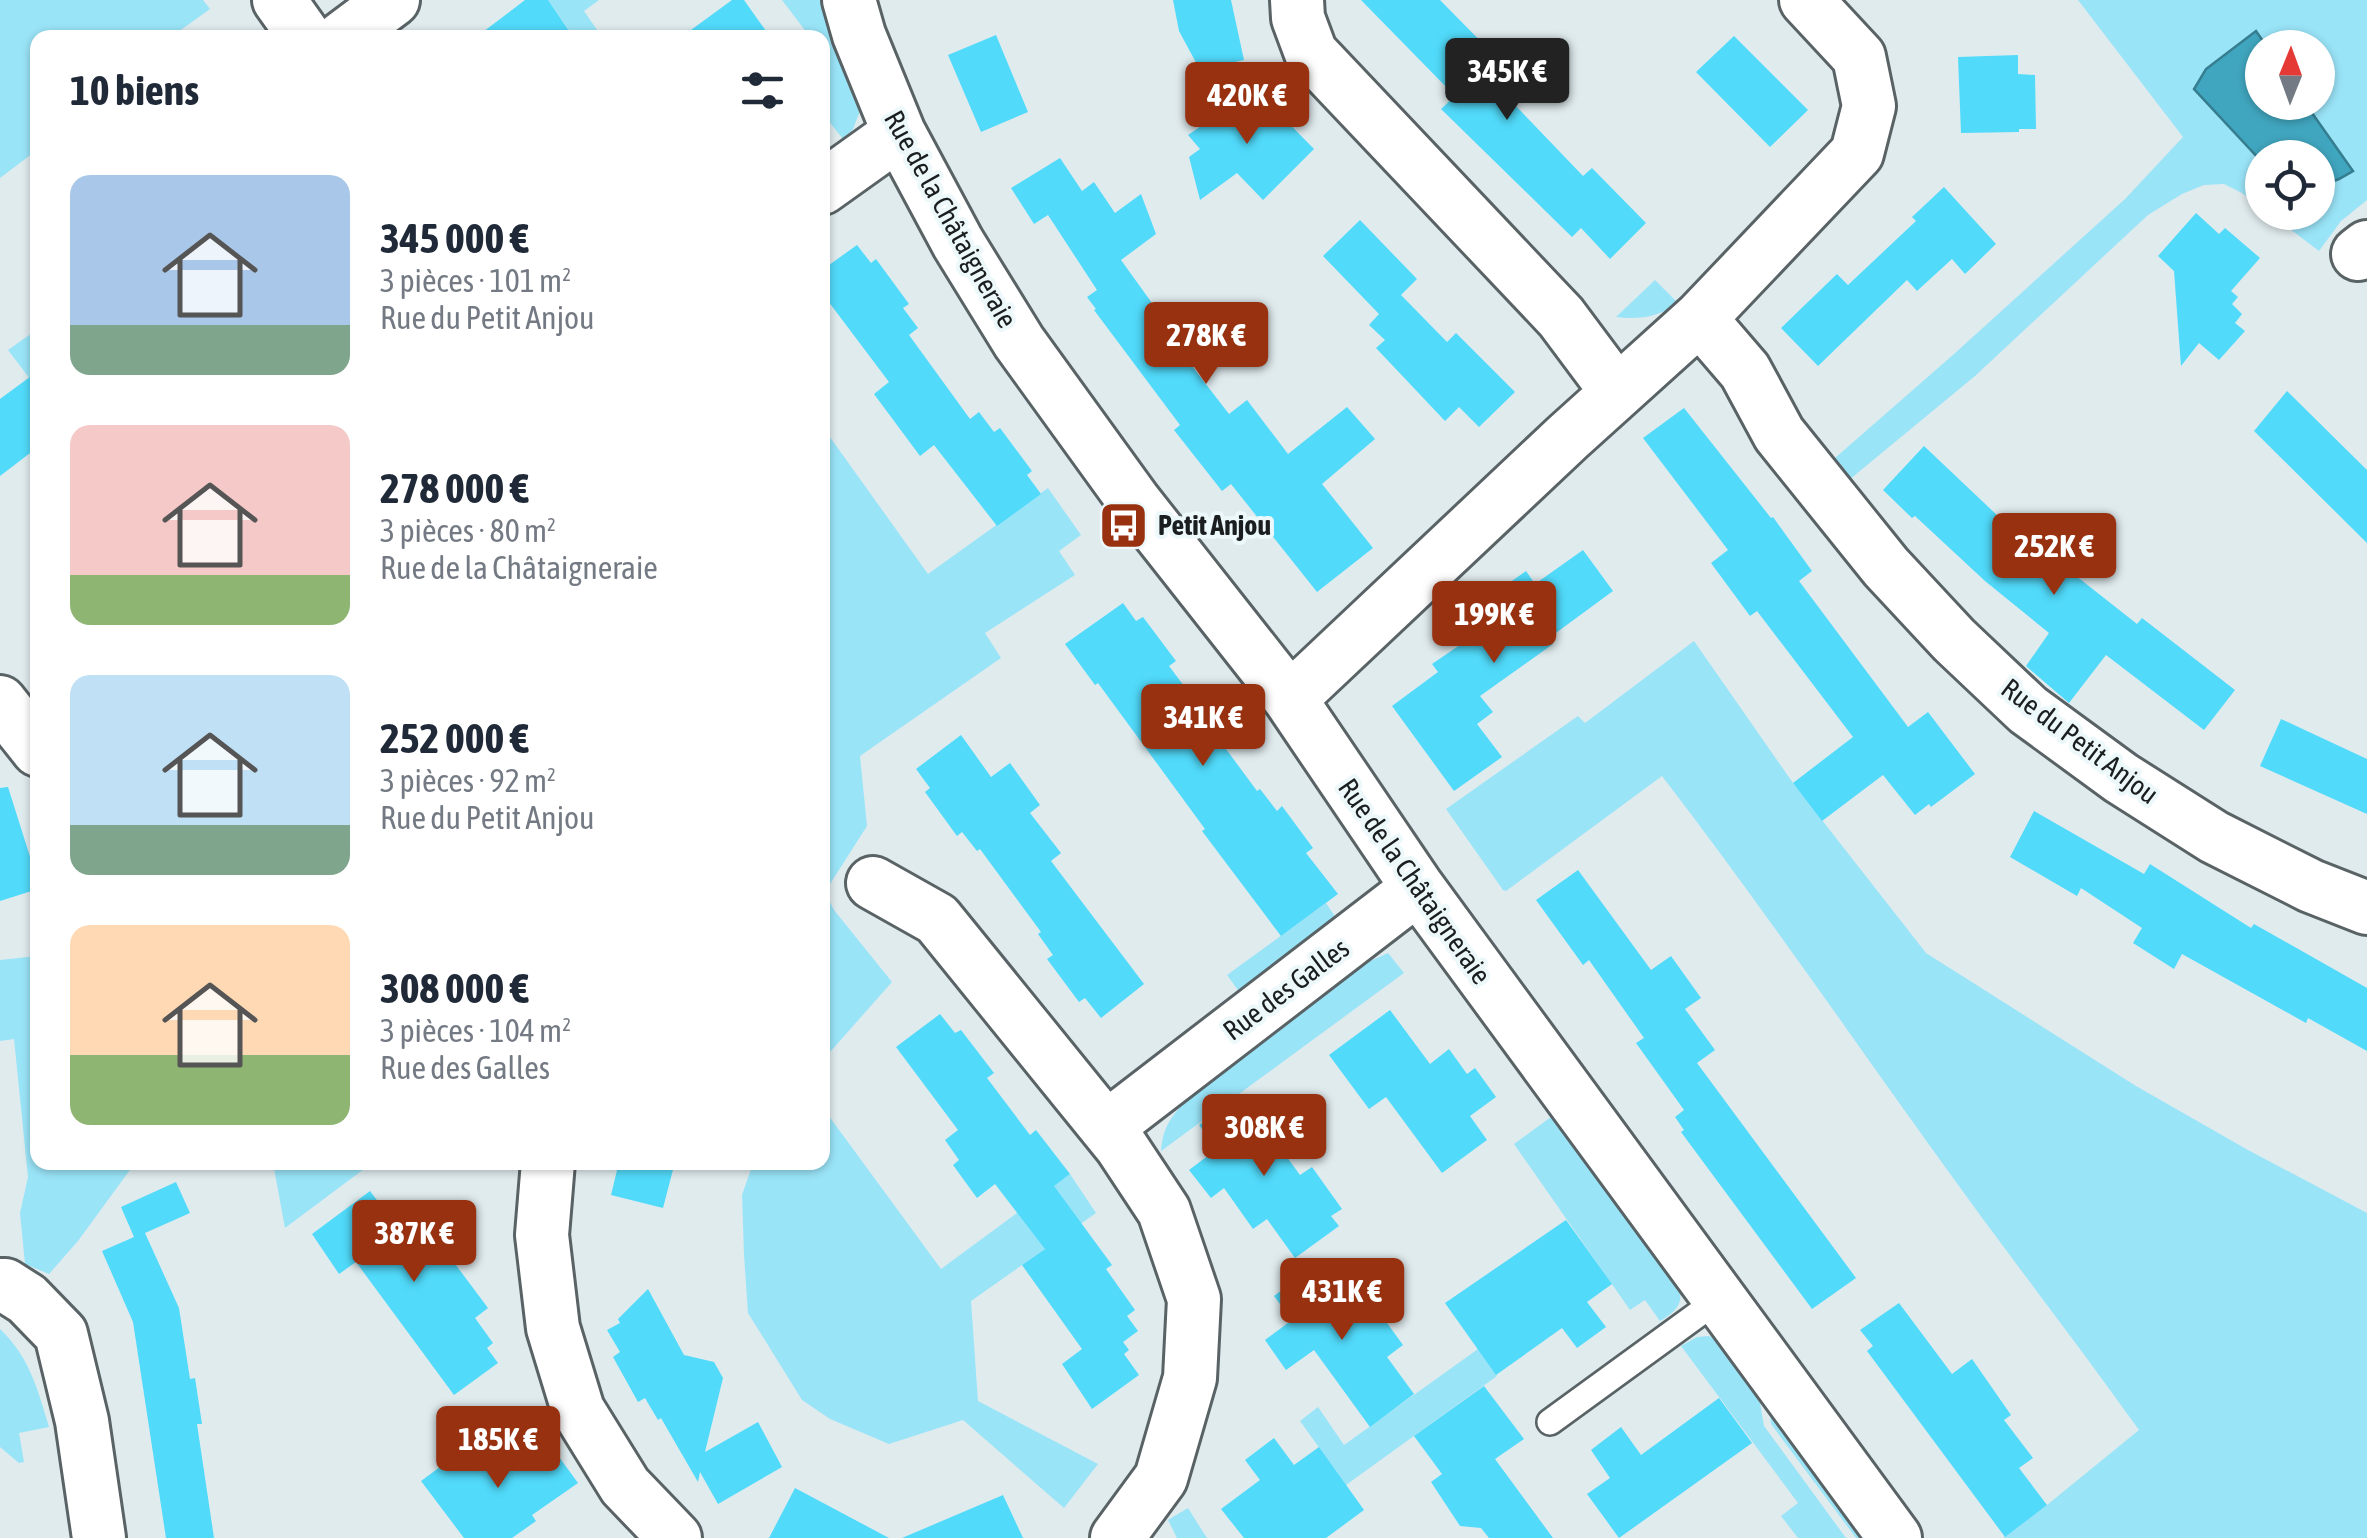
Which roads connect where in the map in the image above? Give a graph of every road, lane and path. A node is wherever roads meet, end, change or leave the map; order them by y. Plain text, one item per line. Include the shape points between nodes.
1 (280, 0) edge
2 (394, 0) edge
3 (849, 0) edge
4 (1297, 0) edge
5 (1806, 0) edge
6 (301, 30) edge
7 (353, 30) edge
8 (899, 133) junction
9 (830, 182) edge
10 (1701, 317) junction
11 (1616, 393) junction
12 (1290, 699) junction
13 (0, 702) edge
14 (30, 740) edge
15 (30, 753) edge
16 (0, 764) edge
17 (873, 883) dead end
18 (1418, 888) junction
19 (2367, 908) edge
20 (1107, 1127) junction
21 (547, 1170) edge
22 (0, 1284) edge
23 (1719, 1299) junction
24 (1550, 1422) dead end
25 (99, 1538) edge
26 (675, 1538) edge
27 (1117, 1538) edge
28 (1895, 1538) edge

1 - 6 street
2 - 7 street
3 - 8 street, Rue de la Châtaigneraie
4 - 11 street via 1311,53 1561,316
5 - 10 street via 1859,57 1869,106 1857,153
8 - 9 street
8 - 12 street, Rue de la Châtaigneraie via 1019,342
10 - 11 street
10 - 19 street, Rue du Petit Anjou via 1745,372 1779,434 1886,566 2028,710 2214,837
11 - 12 street
12 - 18 street, Rue de la Châtaigneraie
13 - 14 street
15 - 16 street
17 - 20 street via 937,919
18 - 20 street, Rue des Galles
18 - 23 street, Rue de la Châtaigneraie
20 - 27 street via 1164,1211 1194,1298 1190,1378 1161,1478
21 - 26 street via 542,1236 552,1328 578,1410 625,1486
22 - 25 street via 27,1299 61,1334
23 - 24 lane
23 - 28 street, Rue de la Châtaigneraie

